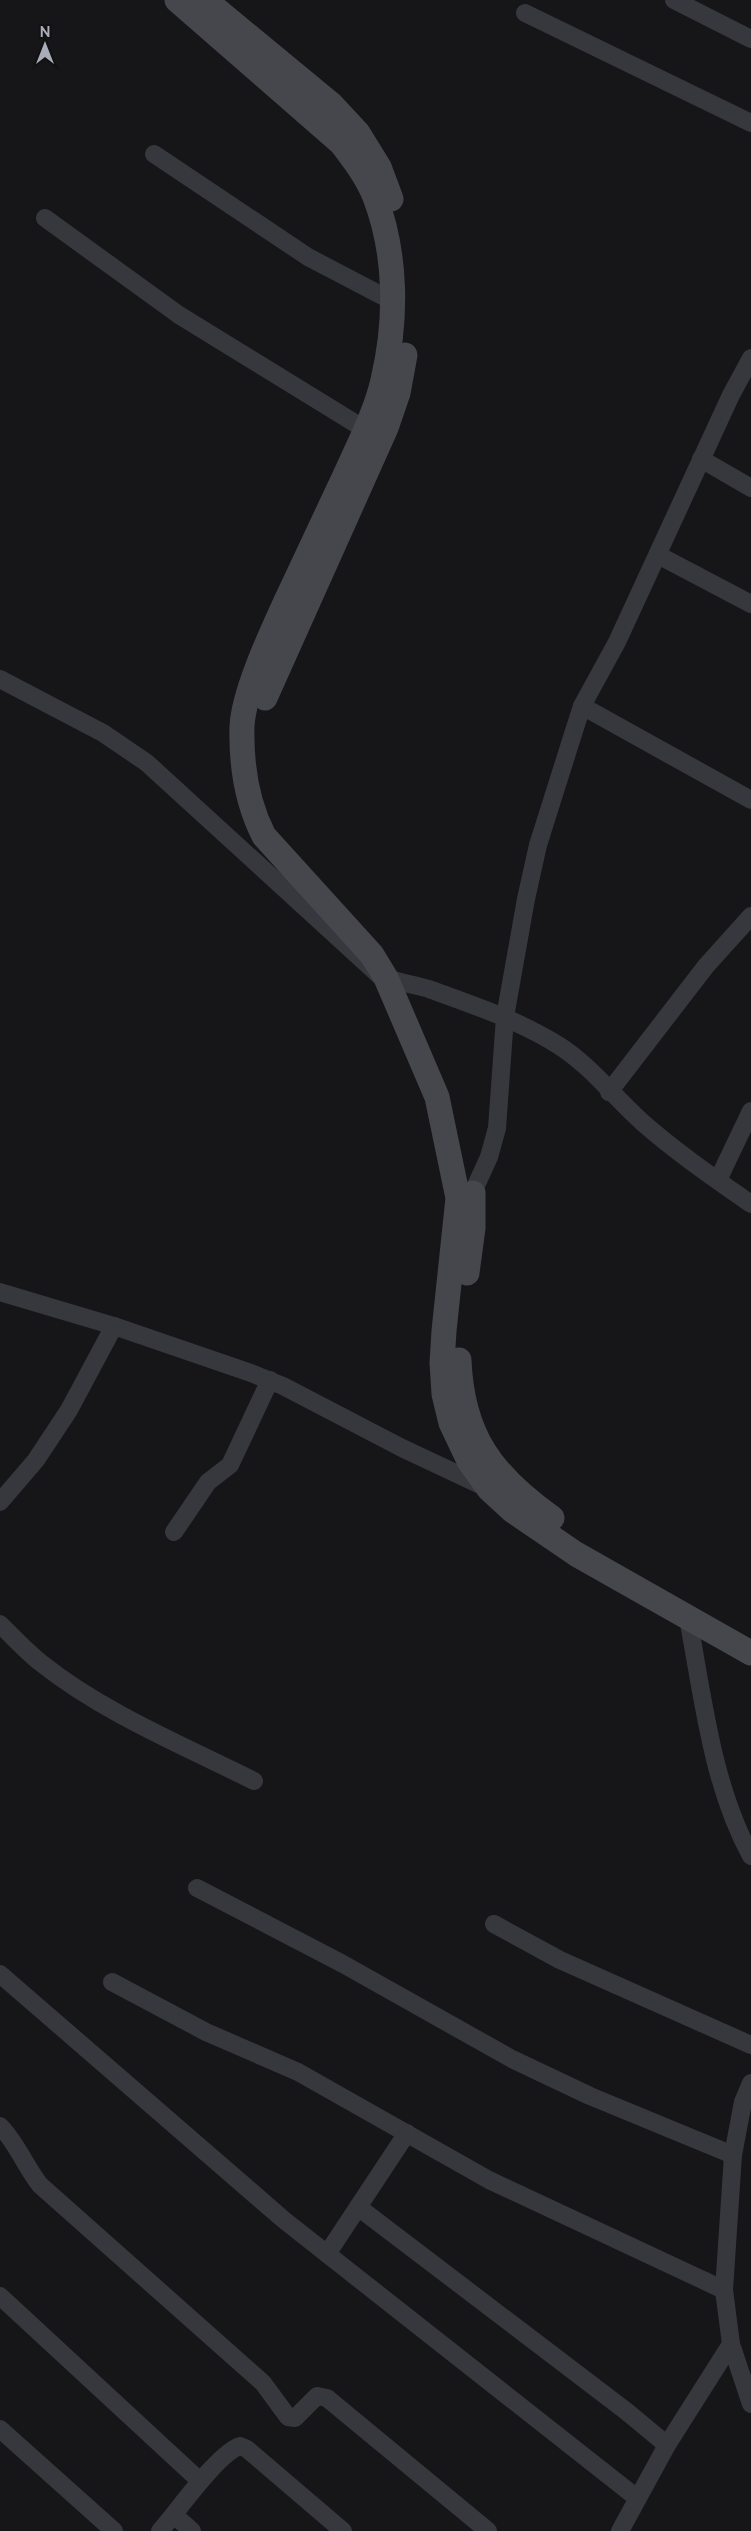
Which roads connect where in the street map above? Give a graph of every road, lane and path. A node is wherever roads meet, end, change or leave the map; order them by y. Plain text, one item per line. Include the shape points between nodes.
1 (177, 0) edge
2 (205, 0) edge
3 (674, 0) edge
4 (525, 13) dead end
5 (751, 39) edge
6 (751, 123) edge
7 (154, 154) dead end
8 (45, 218) dead end
9 (394, 302) junction
10 (751, 358) edge
11 (366, 430) junction
12 (701, 459) junction
13 (751, 488) edge
14 (658, 555) junction
15 (751, 604) edge
16 (0, 679) edge
17 (582, 706) junction
18 (751, 800) edge
19 (751, 916) edge
20 (392, 979) junction
21 (506, 1018) junction
22 (609, 1092) junction
23 (751, 1111) edge
24 (718, 1180) junction
25 (466, 1195) junction
26 (751, 1204) edge
27 (0, 1292) edge
28 (114, 1326) junction
29 (270, 1380) junction
30 (489, 1489) junction
31 (0, 1502) edge
32 (174, 1532) dead end
33 (688, 1618) junction
34 (0, 1624) edge
35 (751, 1635) edge
36 (751, 1653) edge
37 (254, 1781) dead end
38 (751, 1856) edge
39 (197, 1888) dead end
40 (494, 1924) dead end
41 (0, 1974) edge
42 (112, 1982) dead end
43 (751, 2045) edge
44 (751, 2082) edge
45 (0, 2126) edge
46 (407, 2133) junction
47 (733, 2156) junction
48 (358, 2208) junction
49 (326, 2254) junction
50 (724, 2290) junction
51 (0, 2296) edge
52 (730, 2344) junction
53 (751, 2404) edge
54 (0, 2429) edge
55 (667, 2445) junction
56 (200, 2481) junction
57 (637, 2498) junction
58 (174, 2515) junction
59 (114, 2531) edge
60 (160, 2531) edge
61 (192, 2531) edge
62 (343, 2531) edge
63 (488, 2531) edge
64 (620, 2531) edge

1 - 9 main road via 341,143 359,166 375,196 388,240
2 - 20 main road via 332,105 358,133 379,167 396,212 404,247 409,308 407,344 398,393 386,428 266,692 259,722 258,768 268,810 294,856 354,916 386,956
3 - 5 street
4 - 6 street
7 - 9 street via 308,257
8 - 11 street via 179,314
9 - 11 main road via 383,382
10 - 12 street
11 - 20 main road via 268,641 246,704 242,725 243,752 249,795 264,836
12 - 13 street
12 - 14 street
14 - 15 street
14 - 17 street
16 - 20 street via 103,733 147,763 362,960
17 - 18 street
17 - 21 street via 538,845
19 - 22 street via 706,966
20 - 21 street
20 - 25 main road via 437,1097
21 - 22 street via 572,1055
21 - 25 street via 497,1128 490,1157
22 - 24 street via 677,1151
23 - 24 street
24 - 26 street
25 - 30 main road via 444,1331 444,1394 458,1440
25 - 35 main road via 473,1228 458,1348 460,1386 483,1452 504,1479 532,1504 574,1533
27 - 28 street
28 - 29 street
28 - 31 street via 70,1410 36,1460
29 - 30 street
29 - 32 street via 230,1465 208,1482
30 - 33 main road via 576,1554
33 - 36 main road
33 - 38 street via 724,1790
34 - 37 street via 41,1663 79,1689 147,1728
39 - 47 street via 343,1964 512,2059 590,2096
40 - 43 street via 560,1960
41 - 49 street
42 - 46 street via 206,2032 298,2072
44 - 47 street
45 - 63 street via 40,2185 262,2383 288,2417 294,2418 317,2396 327,2398
46 - 48 street
46 - 50 street via 488,2180
47 - 50 street
48 - 49 street
48 - 55 street
49 - 57 street
50 - 52 street
51 - 56 street
52 - 53 street
52 - 55 street
54 - 59 street
55 - 57 street
56 - 58 street
56 - 62 street via 240,2446 248,2449
57 - 64 street
58 - 60 street
58 - 61 street

